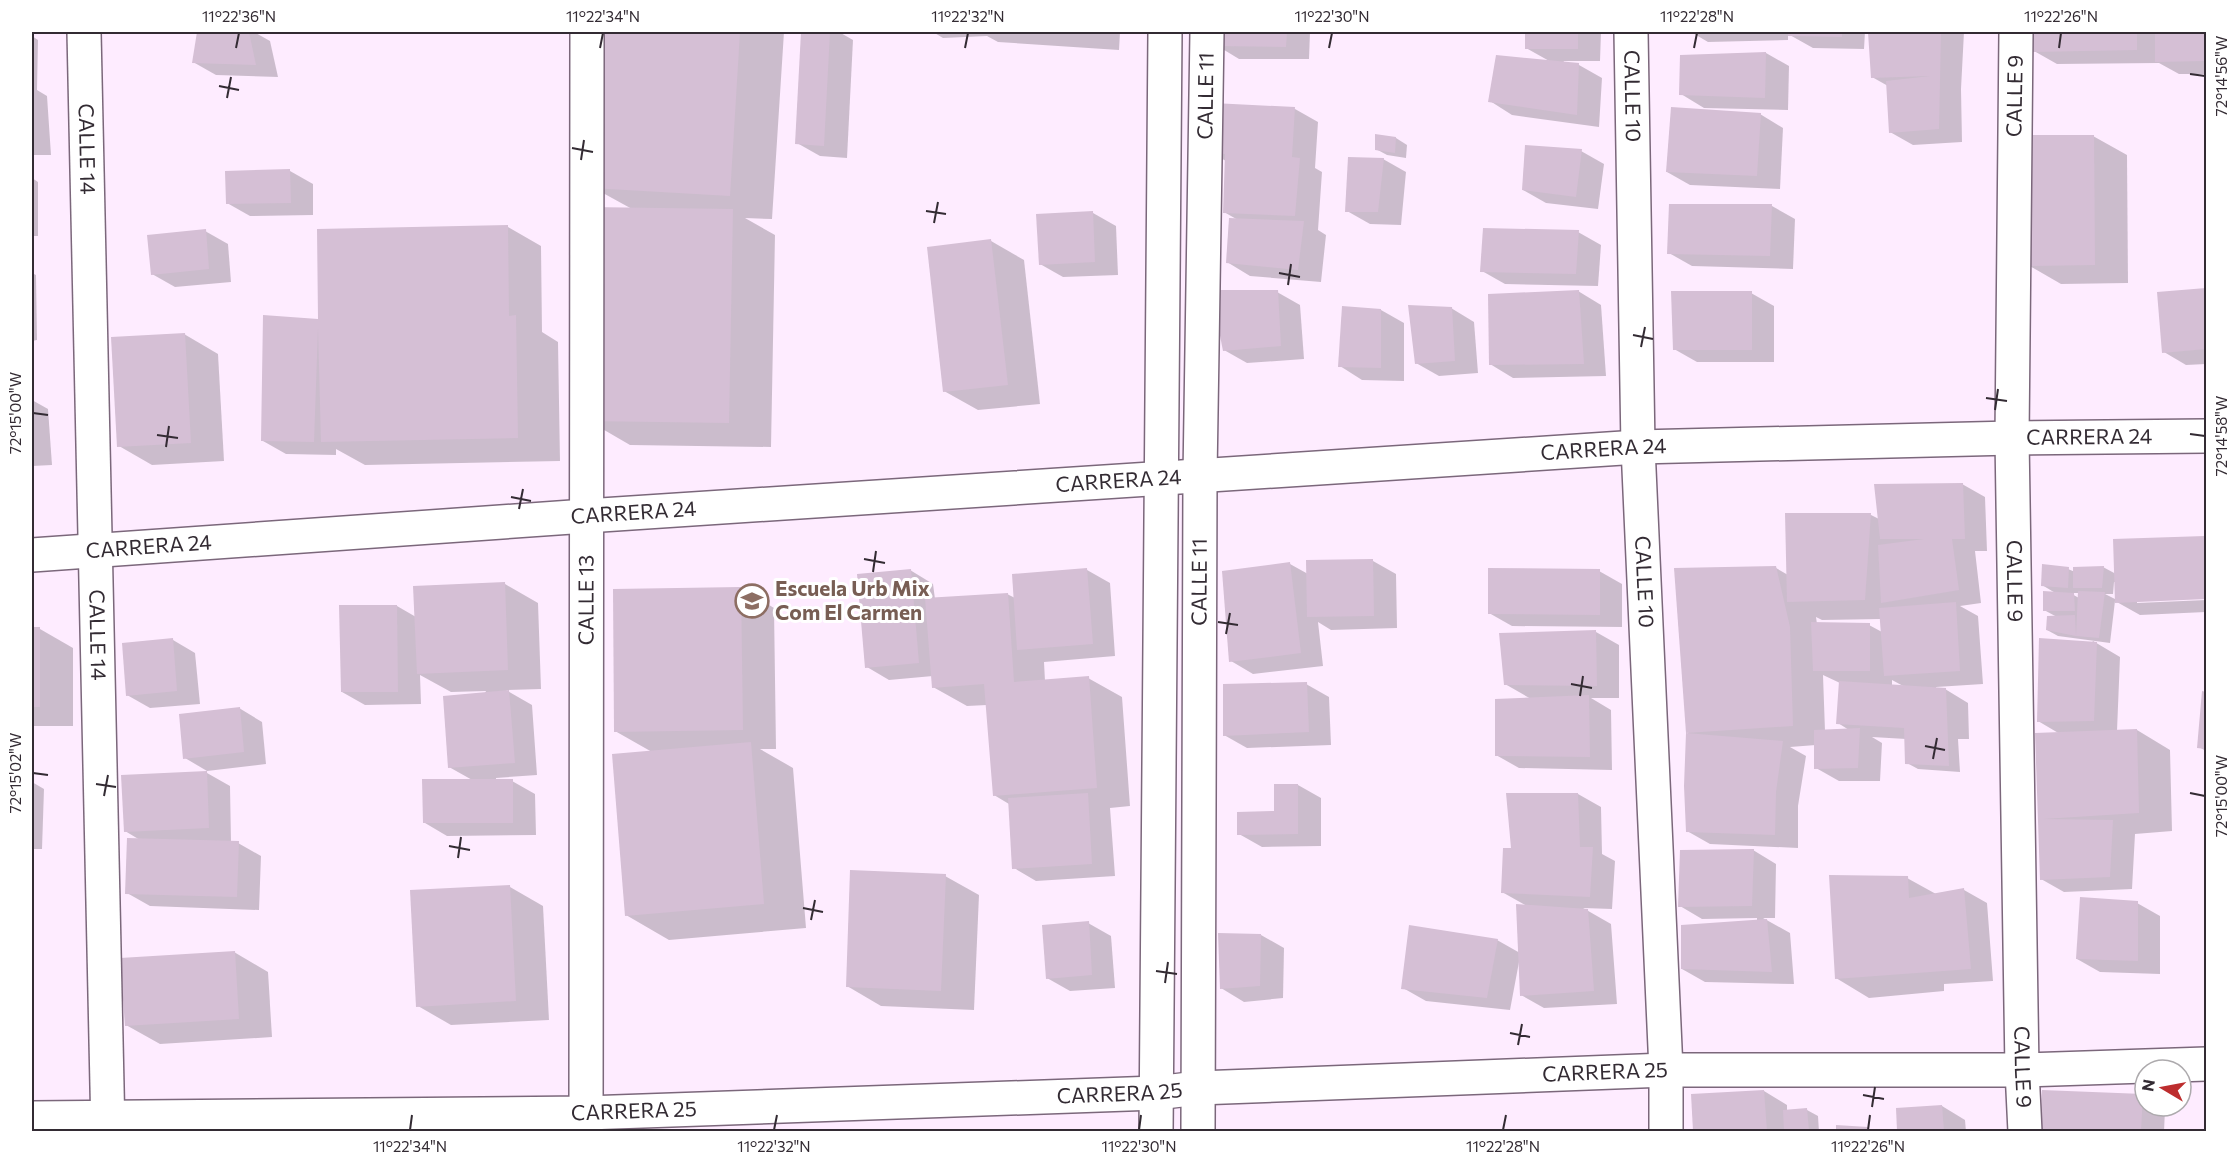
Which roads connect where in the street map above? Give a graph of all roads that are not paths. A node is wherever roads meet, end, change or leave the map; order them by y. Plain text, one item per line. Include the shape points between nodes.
1 (84, 32) edge
2 (587, 32) edge
3 (1165, 32) edge
4 (1207, 32) edge
5 (1631, 32) edge
6 (2016, 32) edge
7 (2206, 436) edge
8 (2012, 438) junction
9 (1638, 447) junction
10 (1200, 476) junction
11 (1162, 478) junction
12 (586, 516) junction
13 (95, 552) junction
14 (32, 555) edge
15 (2206, 1064) edge
16 (1666, 1070) junction
17 (2022, 1070) junction
18 (1198, 1088) junction
19 (1156, 1093) junction
20 (32, 1118) edge
21 (586, 1122) edge
22 (108, 1124) edge
23 (1156, 1131) edge
24 (1198, 1131) edge
25 (1666, 1131) edge
26 (2025, 1131) edge

1 - 13 street, CALLE 14
2 - 12 street, CALLE 13
3 - 11 street, CALLE 11
4 - 10 street, CALLE 11
5 - 9 street, CALLE 10
6 - 8 street, CALLE 9
7 - 8 street, CARRERA 24
8 - 9 street, CARRERA 24
8 - 17 street, CALLE 9
9 - 10 street, CARRERA 24
9 - 16 street, CALLE 10
10 - 11 street, CARRERA 24
10 - 18 street, CALLE 11
11 - 12 street, CARRERA 24
11 - 19 street, CALLE 11
12 - 13 street, CARRERA 24
12 - 21 street, CALLE 13
13 - 14 street, CARRERA 24
13 - 22 street, CALLE 14
15 - 17 street, CARRERA 25
16 - 17 street, CARRERA 25
16 - 18 street, CARRERA 25
16 - 25 street, CALLE 10
17 - 26 street, CALLE 9
18 - 19 street, CARRERA 25
18 - 24 street, CALLE 11
19 - 21 street, CARRERA 25
19 - 23 street, CALLE 11
20 - 22 street, CARRERA 25
21 - 22 street, CARRERA 25

